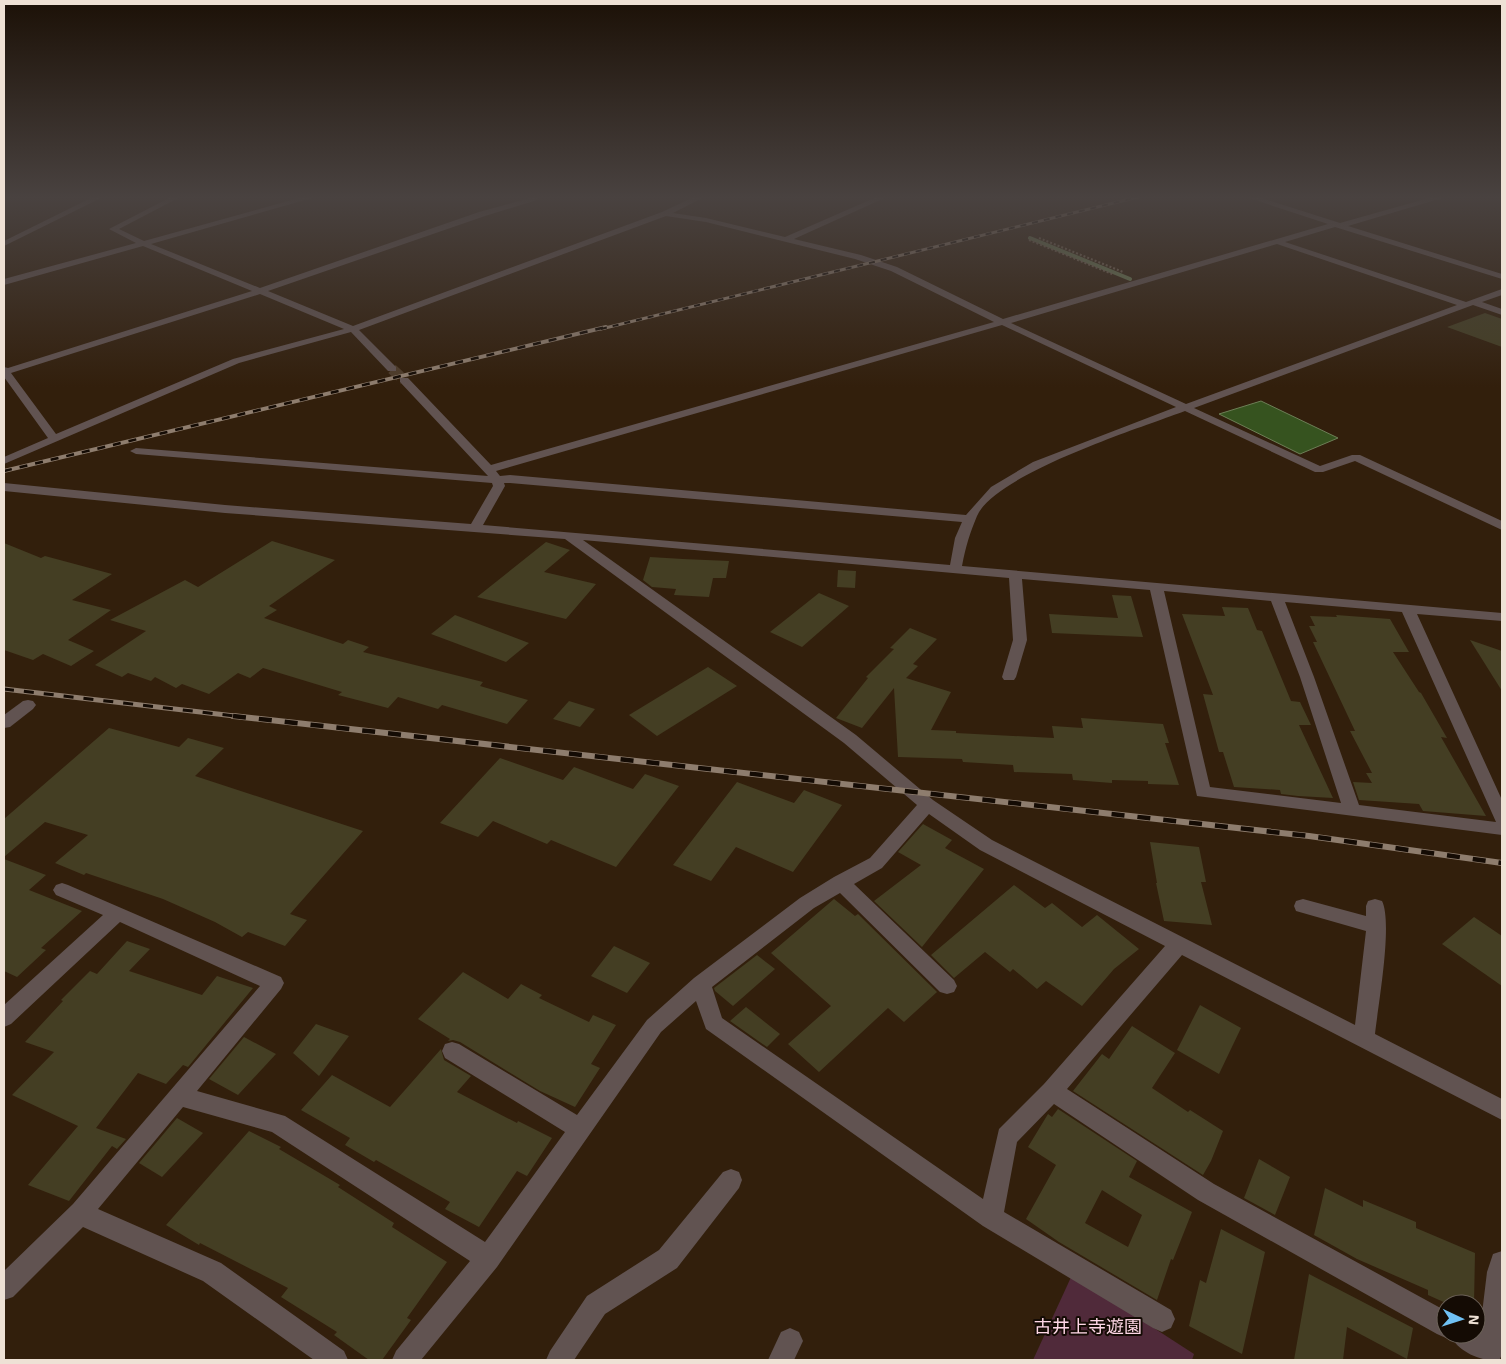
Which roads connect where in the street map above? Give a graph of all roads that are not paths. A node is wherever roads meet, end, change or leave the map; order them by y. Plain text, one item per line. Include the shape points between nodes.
1 (86, 260) edge
2 (183, 260) edge
3 (351, 260) edge
4 (541, 260) edge
5 (867, 260) edge
6 (1216, 260) edge
7 (1333, 260) edge
8 (1447, 260) edge
9 (1502, 277) edge
10 (4, 282) edge
11 (261, 291) junction
12 (1502, 292) edge
13 (1470, 304) junction
14 (1502, 312) edge
15 (1000, 321) junction
16 (353, 329) junction
17 (392, 369) tunnel mouth
18 (4, 371) edge
19 (404, 380) tunnel mouth
20 (1186, 409) junction
21 (54, 439) junction
22 (136, 452) dead end
23 (4, 461) edge
24 (489, 469) junction
25 (497, 480) junction
26 (4, 487) edge
27 (971, 519) junction
28 (1502, 526) edge
29 (475, 528) junction
30 (568, 535) junction
31 (955, 570) junction
32 (1014, 575) junction
33 (1156, 588) junction
34 (1277, 598) junction
35 (1408, 610) junction
36 (1502, 617) edge
37 (1009, 677) dead end
38 (28, 704) dead end
39 (4, 722) edge
40 (927, 804) junction
41 (1352, 810) junction
42 (1502, 818) edge
43 (1502, 829) edge
44 (840, 882) junction
45 (62, 890) dead end
46 (1303, 906) dead end
47 (1375, 906) dead end
48 (118, 913) junction
49 (1375, 926) junction
50 (1180, 944) junction
51 (701, 984) junction
52 (947, 986) dead end
53 (4, 1018) edge
54 (1364, 1039) junction
55 (452, 1051) dead end
56 (1052, 1091) junction
57 (179, 1096) junction
58 (1502, 1110) edge
59 (580, 1129) junction
60 (731, 1180) dead end
61 (81, 1212) junction
62 (991, 1218) junction
63 (488, 1258) junction
64 (1501, 1274) edge
65 (4, 1288) edge
66 (1162, 1319) dead end
67 (1436, 1319) edge
68 (1480, 1344) edge
69 (335, 1360) edge
70 (405, 1360) edge
71 (560, 1360) edge

1 - 10 street
2 - 11 street
3 - 11 street
4 - 16 street
5 - 15 street via 894,268
6 - 15 street
7 - 13 street
8 - 9 street
11 - 16 street
11 - 18 street
12 - 13 street
13 - 14 street
13 - 20 street
15 - 20 street
15 - 24 street
16 - 17 street
16 - 21 street via 236,361
18 - 21 street
19 - 24 street
20 - 27 street via 1037,464 1012,477 988,498
20 - 28 street via 1319,470 1356,457
21 - 23 street
22 - 25 street
24 - 25 street
25 - 27 street
25 - 29 street via 498,486
26 - 29 street
27 - 31 street via 965,527
29 - 30 street
30 - 31 street
30 - 40 street via 850,740
31 - 32 street
32 - 33 street
32 - 37 street via 1020,640
33 - 34 street
33 - 41 street via 1203,792
34 - 35 street
34 - 41 street
35 - 36 street
35 - 42 street
38 - 39 street
40 - 44 street via 876,863
40 - 50 street via 986,844
41 - 43 street
44 - 51 street via 807,902
44 - 52 street
45 - 48 street
46 - 49 street
47 - 49 street
48 - 53 street
48 - 57 street via 274,983
49 - 54 street
50 - 54 street
50 - 56 street
51 - 59 street via 654,1026
51 - 62 street via 713,1023
54 - 58 street
55 - 59 street
56 - 62 street via 1007,1136
56 - 67 street via 1206,1192
57 - 61 street
57 - 63 street via 278,1122
59 - 63 street
60 - 71 street via 668,1259 596,1305
61 - 65 street
61 - 69 street via 98,1223 212,1272
62 - 66 street
63 - 70 street
64 - 68 street via 1491,1350

